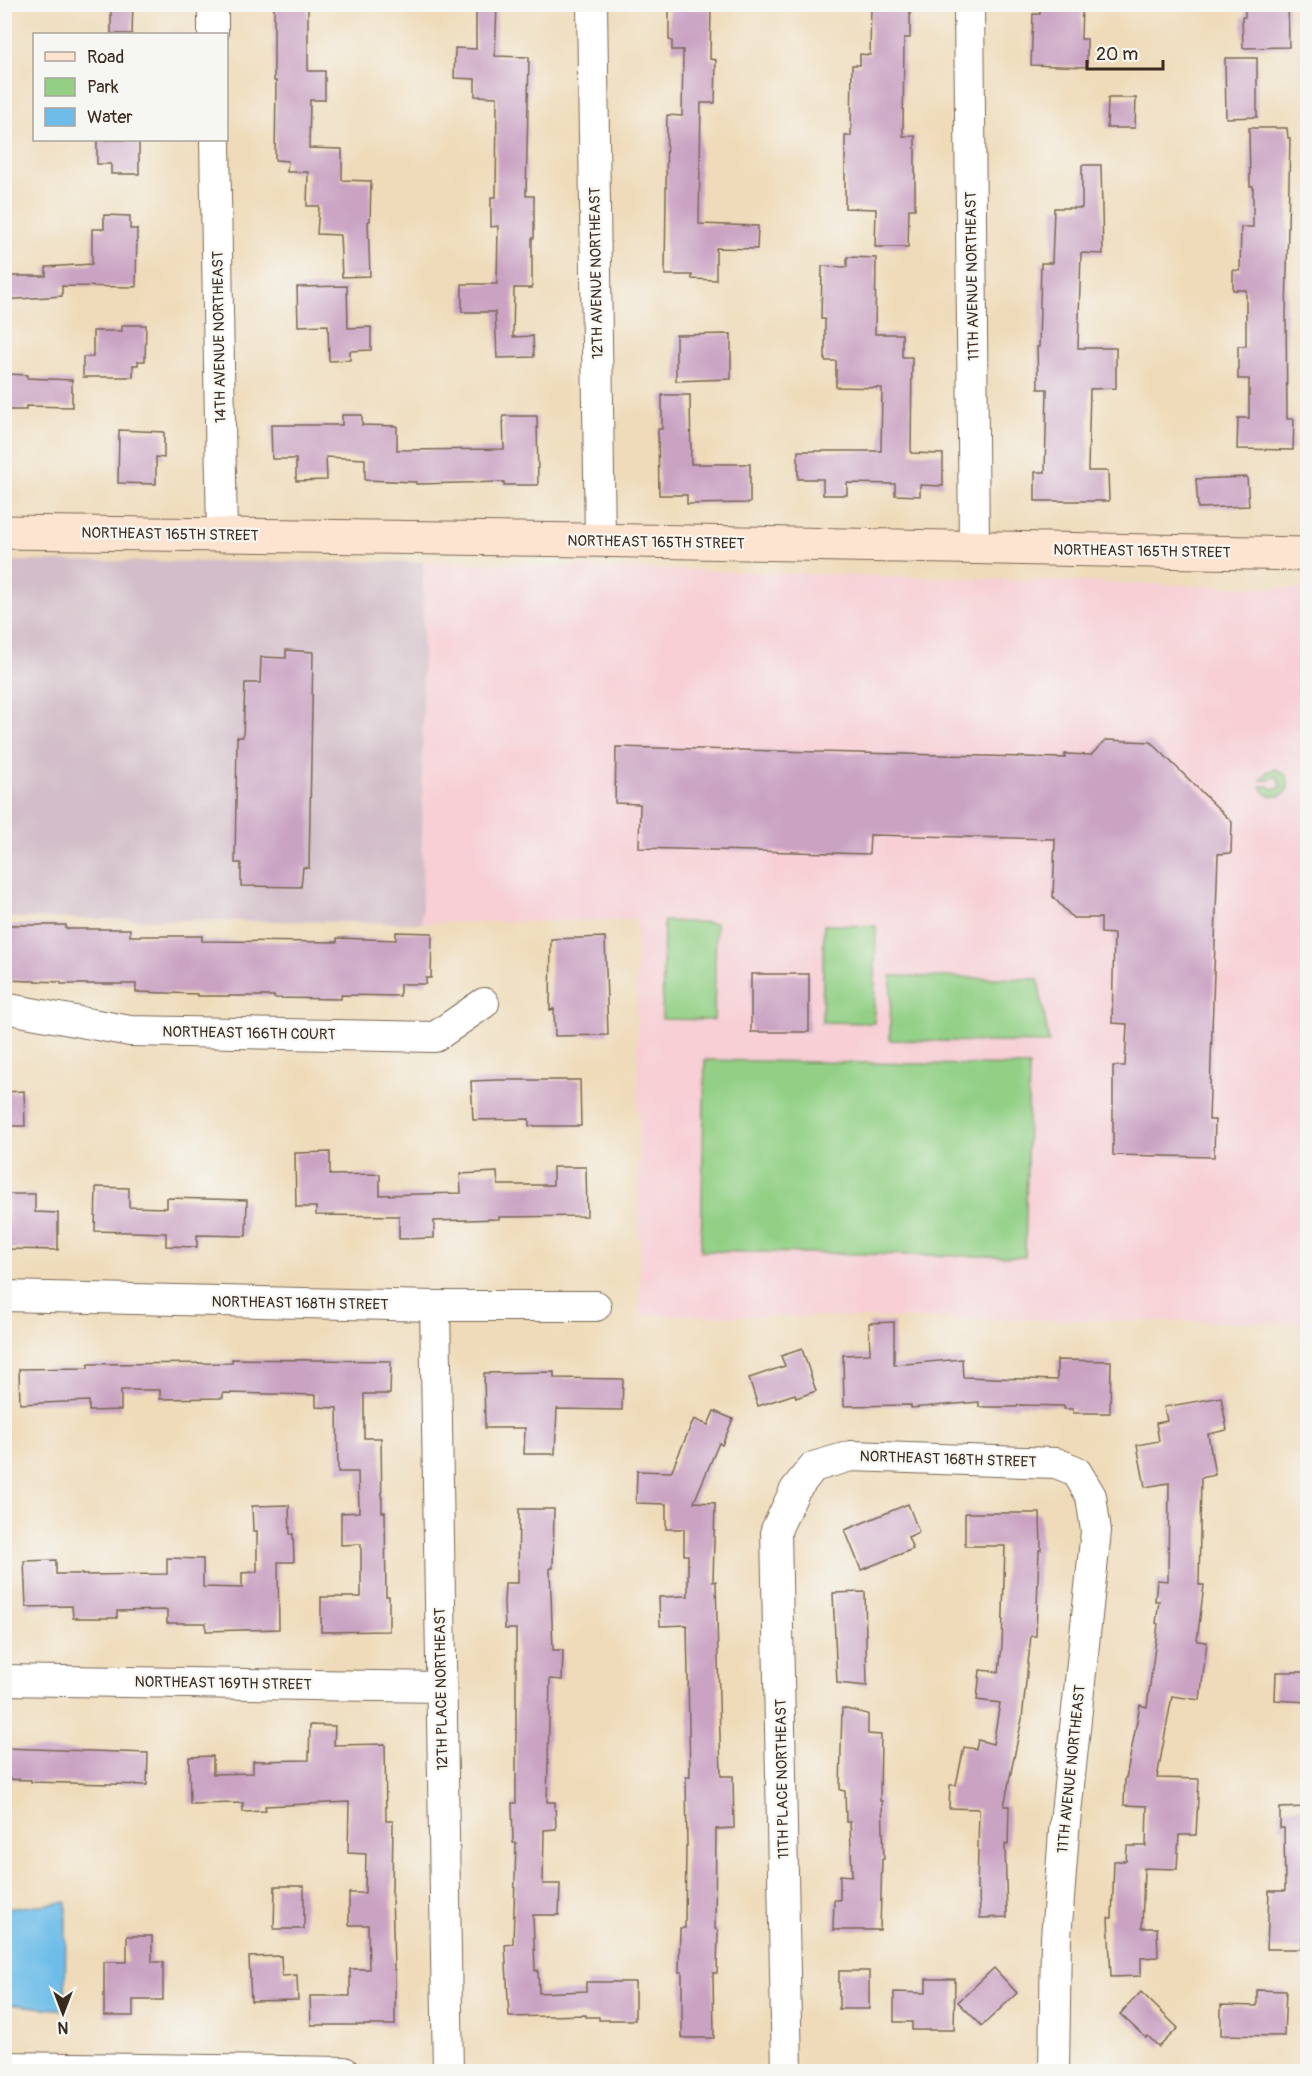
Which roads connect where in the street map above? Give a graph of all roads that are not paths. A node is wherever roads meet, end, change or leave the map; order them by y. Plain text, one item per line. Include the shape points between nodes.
1 (213, 4) edge
2 (592, 4) edge
3 (969, 4) edge
4 (213, 33) edge
5 (215, 141) edge
6 (4, 532) edge
7 (222, 535) junction
8 (600, 541) junction
9 (974, 547) junction
10 (1308, 554) edge
11 (484, 1003) dead end
12 (4, 1008) edge
13 (4, 1296) edge
14 (435, 1306) junction
15 (596, 1306) dead end
16 (1076, 1471) joint
17 (795, 1490) joint
18 (4, 1680) edge
19 (441, 1687) junction
20 (4, 2067) edge
21 (88, 2069) edge
22 (344, 2072) edge
23 (448, 2072) edge
24 (788, 2072) edge
25 (1054, 2072) edge

1 - 4 street
2 - 8 street, 12TH AVENUE NORTHEAST
3 - 9 street, 11TH AVENUE NORTHEAST
5 - 7 street, 14TH AVENUE NORTHEAST
6 - 7 street, NORTHEAST 165TH STREET
7 - 8 street, NORTHEAST 165TH STREET
8 - 9 street, NORTHEAST 165TH STREET
9 - 10 street, NORTHEAST 165TH STREET
11 - 12 street, NORTHEAST 166TH COURT via 435,1037 130,1031
13 - 14 street, NORTHEAST 168TH STREET
14 - 15 street, NORTHEAST 168TH STREET
14 - 19 street, 12TH PLACE NORTHEAST
16 - 17 street, NORTHEAST 168TH STREET via 1056,1463 851,1456 813,1467
16 - 25 street, 11TH AVENUE NORTHEAST via 1091,1496 1096,1531 1064,1832 1056,1938
17 - 24 street, 11TH PLACE NORTHEAST via 777,1530
18 - 19 street, NORTHEAST 169TH STREET
19 - 23 street, 12TH PLACE NORTHEAST
20 - 21 street
21 - 22 street

